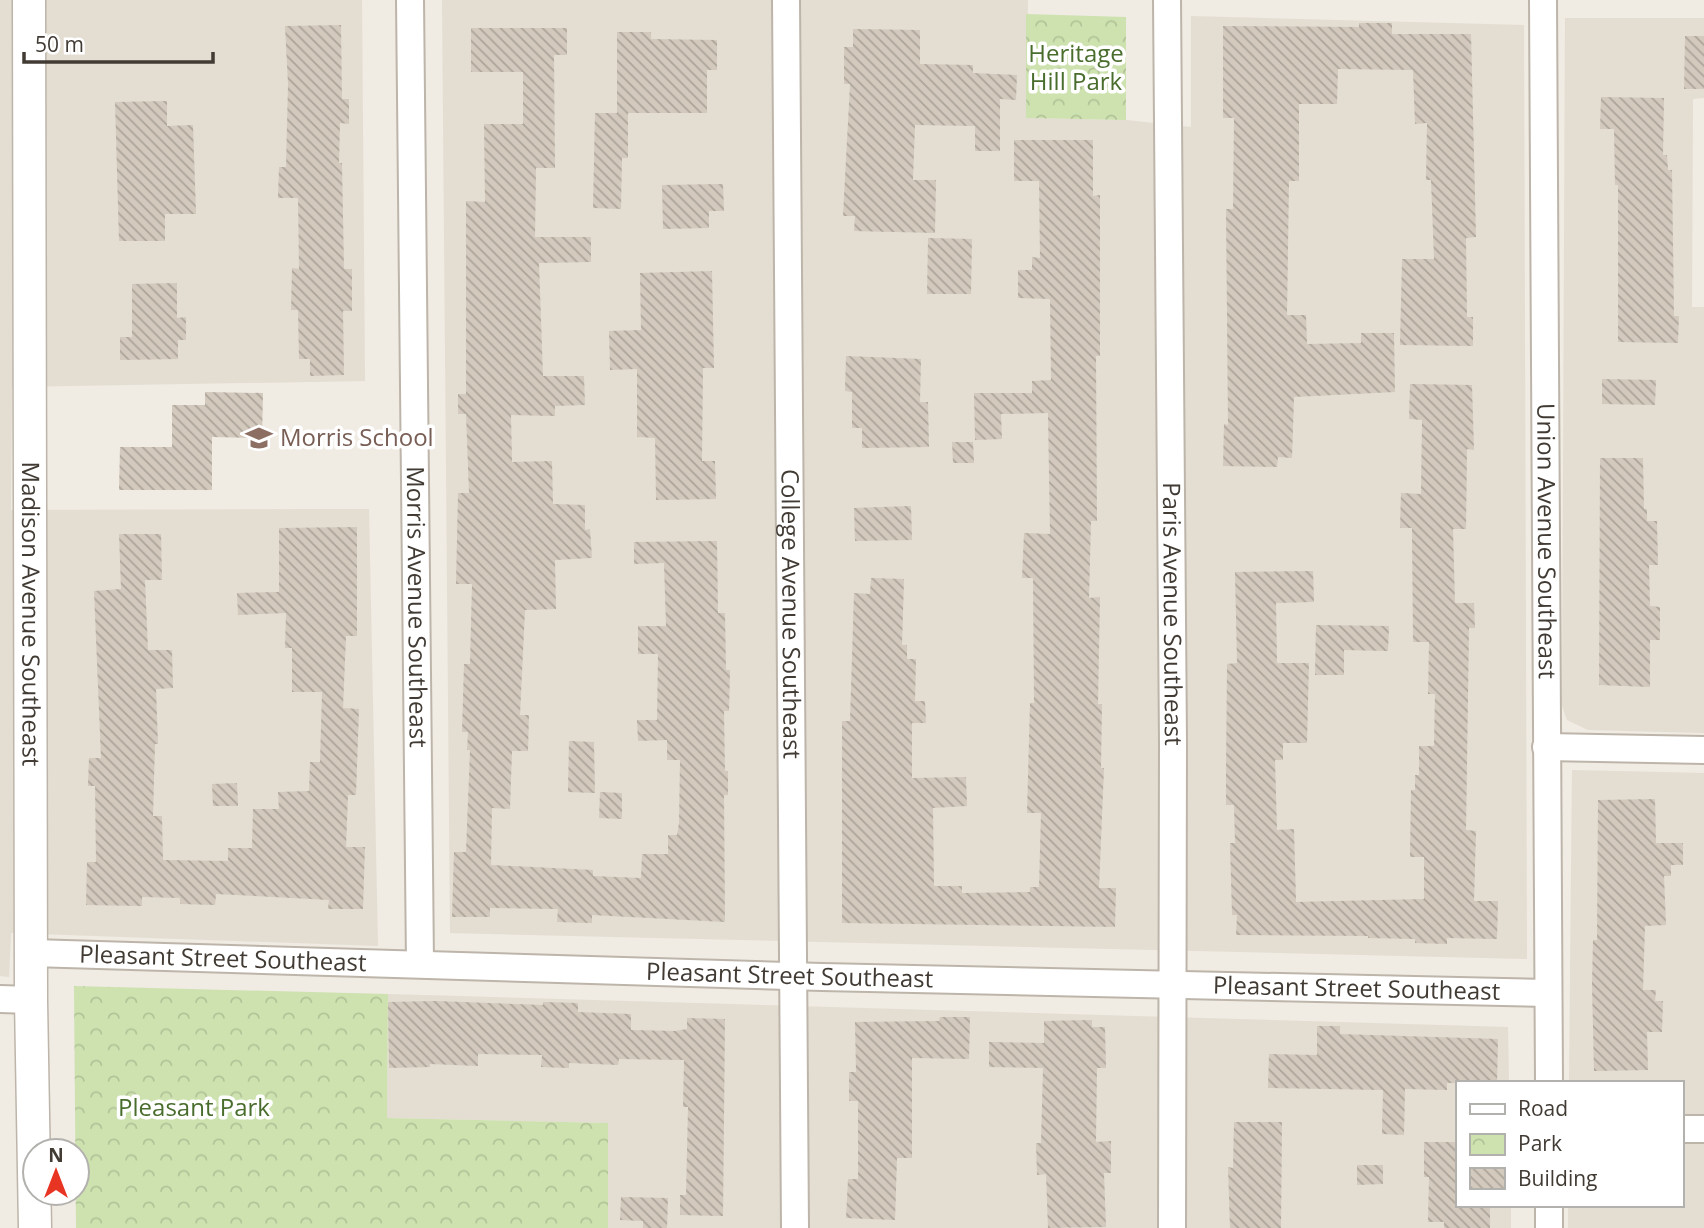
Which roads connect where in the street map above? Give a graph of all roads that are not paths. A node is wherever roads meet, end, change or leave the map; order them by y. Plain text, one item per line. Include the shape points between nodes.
1 (29, 0) edge
2 (410, 0) edge
3 (786, 0) edge
4 (1167, 0) edge
5 (1543, 0) edge
6 (1546, 747) junction
7 (1704, 750) edge
8 (32, 953) junction
9 (420, 963) junction
10 (792, 976) junction
11 (1173, 984) junction
12 (1548, 993) junction
13 (0, 999) edge
14 (31, 1000) junction
15 (1549, 1081) edge
16 (1683, 1129) edge
17 (1704, 1129) edge
18 (1549, 1207) edge
19 (36, 1228) edge
20 (795, 1228) edge
21 (1172, 1228) edge
22 (1549, 1228) edge

1 - 8 street, Madison Avenue Southeast
2 - 9 street, Morris Avenue Southeast
3 - 10 street, College Avenue Southeast
4 - 11 street, Paris Avenue Southeast
5 - 6 street, Union Avenue Southeast
6 - 7 street
6 - 12 street, Union Avenue Southeast
8 - 9 street, Pleasant Street Southeast
8 - 14 street, Madison Avenue Southeast
9 - 10 street, Pleasant Street Southeast
10 - 11 street, Pleasant Street Southeast
10 - 20 street, College Avenue Southeast
11 - 12 street, Pleasant Street Southeast
11 - 21 street, Paris Avenue Southeast
12 - 15 street, Union Avenue Southeast
13 - 14 street
14 - 19 street, Madison Avenue Southeast
16 - 17 street
18 - 22 street

